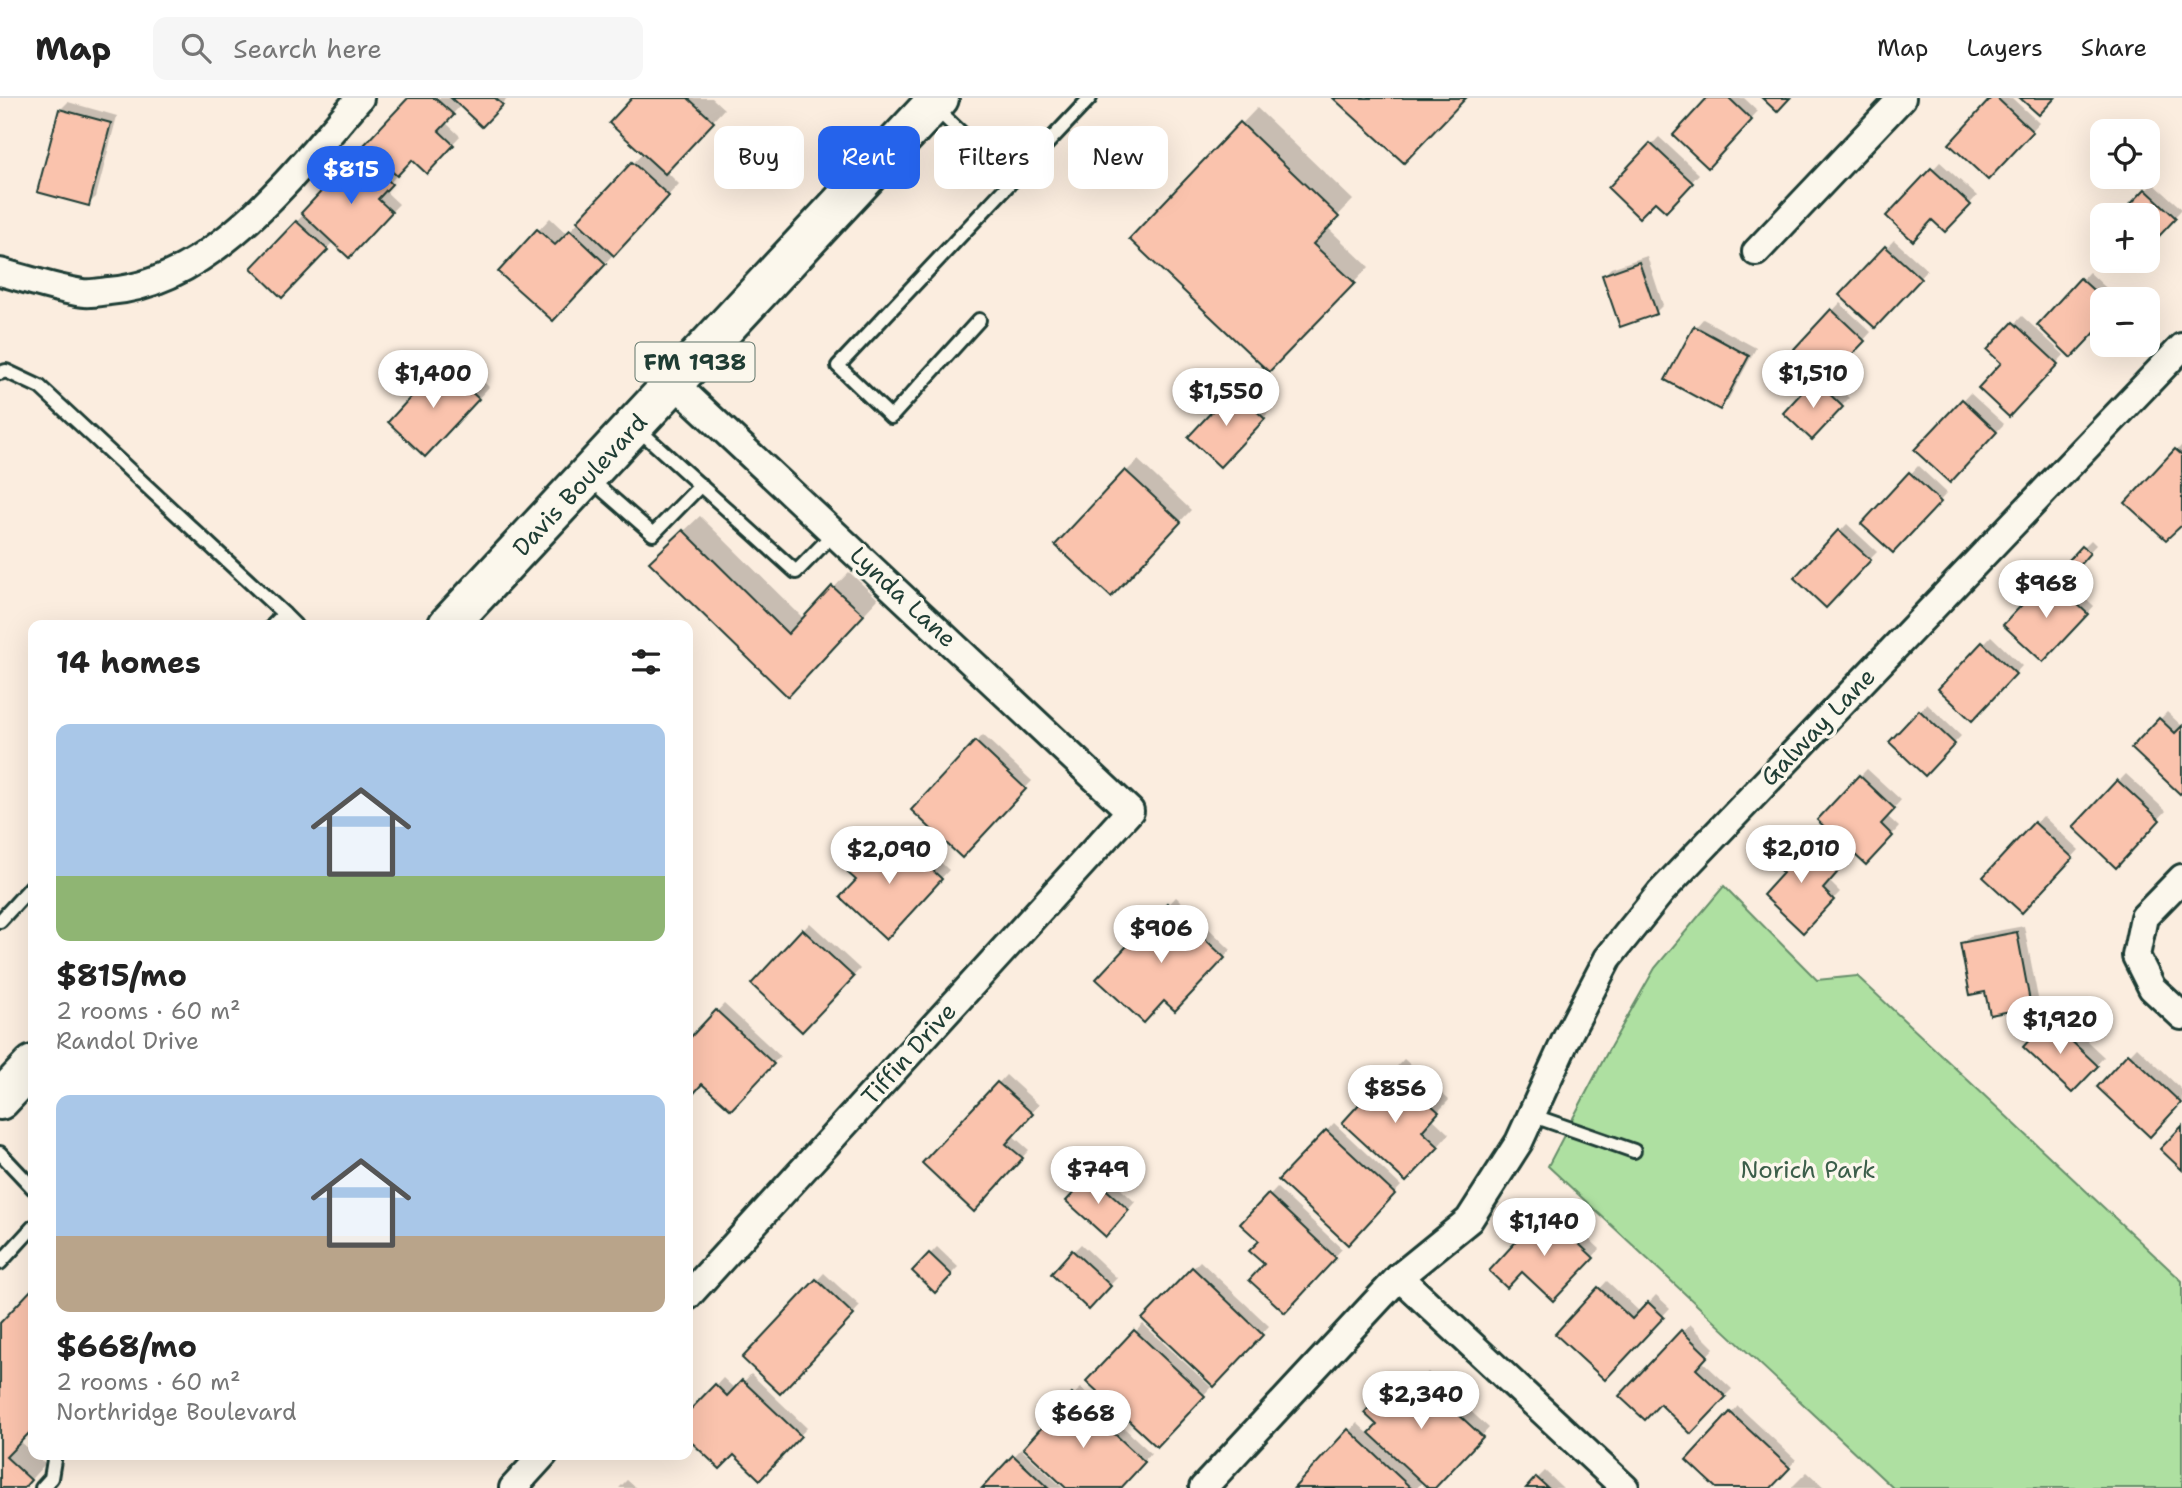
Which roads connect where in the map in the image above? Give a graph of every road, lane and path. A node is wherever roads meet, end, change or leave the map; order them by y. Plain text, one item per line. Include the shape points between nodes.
1 (360, 98) edge
2 (1090, 98) edge
3 (1902, 98) edge
4 (936, 102) edge
5 (959, 126) edge
6 (1054, 136) edge
7 (1004, 189) edge
8 (1756, 252) dead end
9 (0, 272) edge
10 (979, 320) dead end
11 (2182, 347) edge
12 (0, 373) edge
13 (675, 384) junction
14 (635, 426) junction
15 (588, 477) junction
16 (701, 485) junction
17 (834, 533) junction
18 (284, 614) junction
19 (278, 620) edge
20 (290, 620) edge
21 (454, 620) edge
22 (1130, 811) joint
23 (2182, 878) edge
24 (28, 890) edge
25 (0, 921) edge
26 (2182, 1016) edge
27 (28, 1070) edge
28 (0, 1101) edge
29 (1530, 1115) junction
30 (1634, 1151) dead end
31 (0, 1153) edge
32 (28, 1183) edge
33 (28, 1232) edge
34 (0, 1263) edge
35 (1399, 1277) junction
36 (693, 1291) edge
37 (54, 1460) edge
38 (539, 1460) edge
39 (42, 1488) edge
40 (513, 1488) edge
41 (1203, 1488) edge
42 (1625, 1488) edge

1 - 9 street via 274,196 218,245 173,275 129,290 85,293
2 - 6 lane
3 - 8 street
4 - 5 lane
4 - 13 main road, Davis Boulevard / FM 1938
7 - 10 lane via 838,366 891,417
11 - 29 street, Galway Lane via 1661,892 1608,958
12 - 18 lane via 6,370 40,387
13 - 14 main road, Davis Boulevard / FM 1938
13 - 17 street, Lynda Lane
14 - 15 main road, Davis Boulevard / FM 1938
14 - 16 lane
15 - 16 lane via 653,534
15 - 21 main road, Davis Boulevard / FM 1938
16 - 17 lane via 796,572
17 - 22 street, Lynda Lane
18 - 19 lane
18 - 20 lane
22 - 36 street, Tiffin Drive
23 - 26 street via 2144,917 2136,956 2151,988
24 - 25 lane
27 - 28 main road
29 - 30 lane
29 - 35 street, Galway Lane via 1519,1142 1469,1220
31 - 32 lane
33 - 34 lane
35 - 41 street
35 - 42 street
37 - 39 lane via 51,1478
38 - 40 street

